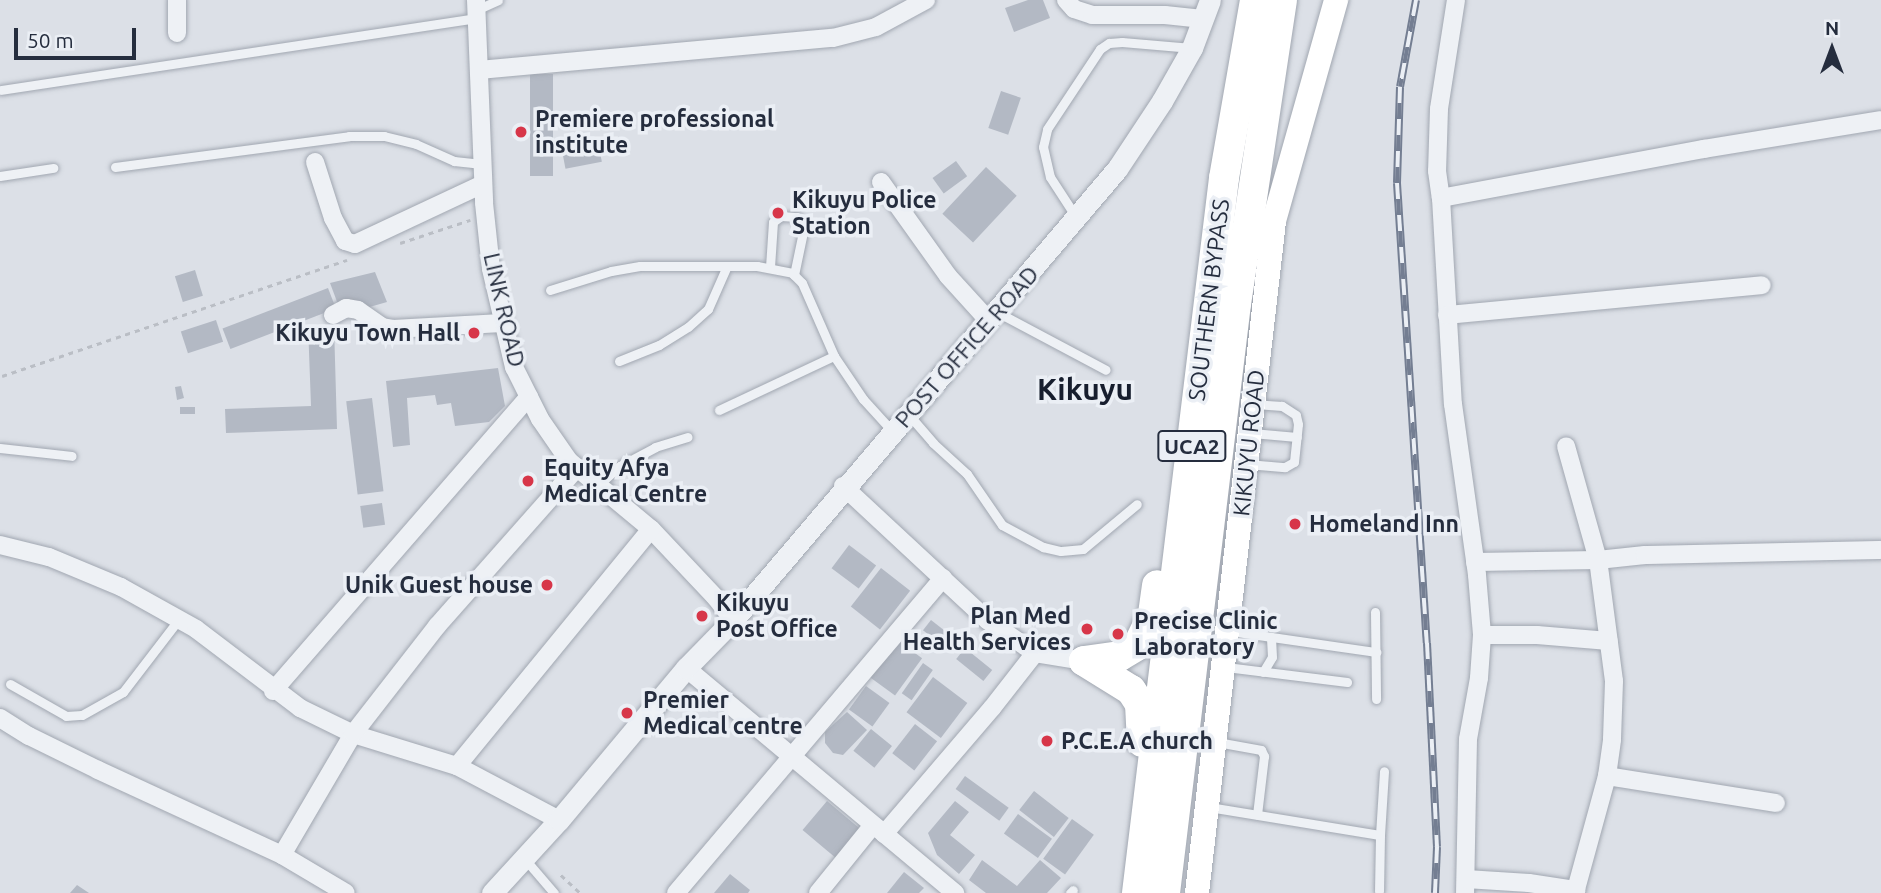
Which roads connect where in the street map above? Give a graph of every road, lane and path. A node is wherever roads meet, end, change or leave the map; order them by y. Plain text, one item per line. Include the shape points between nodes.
1 (177, 0) edge
2 (498, 0) edge
3 (926, 0) edge
4 (1066, 0) edge
5 (1255, 0) edge
6 (1282, 0) edge
7 (1336, 0) edge
8 (1456, 0) edge
9 (476, 9) edge
10 (1206, 10) edge
11 (177, 33) dead end
12 (1192, 48) junction
13 (479, 70) junction
14 (1, 90) edge
15 (1881, 120) edge
16 (315, 163) dead end
17 (482, 164) junction
18 (115, 167) dead end
19 (53, 168) dead end
20 (0, 176) edge
21 (881, 182) dead end
22 (483, 184) junction
23 (1441, 198) junction
24 (480, 217) dead end
25 (1077, 219) junction
26 (396, 244) dead end
27 (359, 256) dead end
28 (727, 266) junction
29 (770, 267) junction
30 (794, 275) junction
31 (1762, 285) dead end
32 (550, 290) dead end
33 (333, 315) dead end
34 (1447, 315) junction
35 (993, 317) junction
36 (502, 323) junction
37 (834, 356) junction
38 (619, 361) dead end
39 (1107, 370) dead end
40 (2, 376) dead end
41 (1199, 389) junction
42 (529, 397) junction
43 (1253, 404) junction
44 (719, 410) dead end
45 (908, 413) junction
46 (893, 432) junction
47 (1250, 433) junction
48 (687, 437) dead end
49 (1297, 437) junction
50 (1566, 446) dead end
51 (0, 448) edge
52 (72, 456) dead end
53 (1247, 464) junction
54 (577, 468) junction
55 (599, 484) junction
56 (843, 486) junction
57 (1137, 504) dead end
58 (651, 529) junction
59 (0, 545) edge
60 (1881, 550) edge
61 (1598, 560) junction
62 (1475, 562) junction
63 (943, 578) junction
64 (1375, 612) dead end
65 (179, 619) junction
66 (733, 620) junction
67 (1229, 631) junction
68 (1482, 635) junction
69 (1271, 637) junction
70 (1609, 641) junction
71 (1376, 652) junction
72 (1035, 653) junction
73 (1084, 661) junction
74 (1224, 667) junction
75 (686, 668) junction
76 (1263, 672) junction
77 (1347, 682) dead end
78 (10, 684) dead end
79 (273, 691) junction
80 (1376, 699) dead end
81 (0, 718) edge
82 (353, 734) junction
83 (1215, 742) junction
84 (794, 757) junction
85 (457, 766) junction
86 (1384, 771) dead end
87 (1607, 776) junction
88 (1776, 803) dead end
89 (1208, 807) junction
90 (1257, 815) junction
91 (559, 820) junction
92 (878, 830) junction
93 (1380, 835) junction
94 (282, 855) junction
95 (524, 858) junction
96 (561, 875) dead end
97 (1465, 886) edge
98 (1379, 891) dead end
99 (1575, 892) edge
100 (346, 893) edge
101 (492, 893) edge
102 (554, 893) edge
103 (580, 893) edge
104 (676, 893) edge
105 (818, 893) edge
106 (955, 893) edge
107 (1135, 893) edge
108 (1165, 893) edge
109 (1197, 893) edge

1 - 11 street
2 - 9 lane
3 - 13 street via 876,27 833,38
4 - 10 street via 1092,16
5 - 41 highway, SOUTHERN BYPASS / UCA2 via 1224,178
6 - 108 highway, SOUTHERN BYPASS / UCA2 via 1236,304
7 - 43 main road, KIKUYU ROAD via 1281,188
8 - 23 street via 1438,119
9 - 13 street, LINK ROAD
9 - 14 lane
10 - 12 street, POST OFFICE ROAD
12 - 25 street, POST OFFICE ROAD via 1117,169
12 - 25 lane via 1109,44 1100,49 1077,83 1047,129 1043,147 1050,177
13 - 17 street, LINK ROAD
15 - 23 street
16 - 22 street via 333,218 345,241 355,244
17 - 18 lane via 454,161 384,136 349,136
17 - 22 street, LINK ROAD
19 - 20 lane
21 - 35 street via 948,276
22 - 36 street, LINK ROAD via 491,269
23 - 34 street
24 - 26 path
25 - 35 street, POST OFFICE ROAD
27 - 40 path
28 - 29 lane
28 - 32 lane via 640,266
28 - 38 lane via 708,309 688,327
29 - 30 lane
29 - 30 lane via 773,222 781,216 797,217 804,227
30 - 37 lane via 802,283
31 - 34 street
33 - 36 street via 346,308 358,310 393,329
34 - 62 street via 1456,433
35 - 39 lane
35 - 45 street, POST OFFICE ROAD
36 - 42 street, LINK ROAD via 514,367
37 - 44 lane
37 - 46 lane
41 - 73 highway via 1179,405 1175,416 1153,614 1144,637 1120,656
41 - 107 highway, SOUTHERN BYPASS / UCA2
42 - 54 street, LINK ROAD
42 - 79 street
43 - 47 main road, KIKUYU ROAD
43 - 49 lane via 1292,411
45 - 46 street, POST OFFICE ROAD
45 - 57 lane via 967,474 1002,525 1042,547 1083,549
46 - 56 street, POST OFFICE ROAD
47 - 49 lane
47 - 53 main road, KIKUYU ROAD
48 - 55 lane via 655,447
49 - 53 lane via 1290,465
50 - 61 street
51 - 52 lane
53 - 67 main road, KIKUYU ROAD
54 - 55 street, LINK ROAD
54 - 82 street via 438,626
55 - 58 street, LINK ROAD
56 - 63 street
56 - 66 street, POST OFFICE ROAD
58 - 66 street, LINK ROAD
58 - 85 street
59 - 65 street via 94,574
60 - 61 street via 1723,552
61 - 62 street
61 - 70 street
62 - 68 street
63 - 72 street via 987,620
63 - 84 street
64 - 71 lane
65 - 78 lane via 123,691 82,715 66,716
65 - 79 street
66 - 75 street, POST OFFICE ROAD
67 - 69 lane
67 - 74 main road, KIKUYU ROAD
68 - 70 street
68 - 97 street via 1468,739
69 - 71 lane
69 - 76 lane via 1274,651
70 - 87 street via 1614,681
71 - 80 lane
72 - 73 street
72 - 92 street via 992,708
73 - 107 highway via 1119,680 1140,704 1143,735 1125,856 1126,875
74 - 76 lane
74 - 83 main road, KIKUYU ROAD
75 - 84 street
75 - 91 street, POST OFFICE ROAD
76 - 77 lane
79 - 82 street
81 - 94 street via 98,770
82 - 85 street
82 - 94 street
83 - 89 main road, KIKUYU ROAD
83 - 90 lane via 1261,750
84 - 92 street
84 - 104 street
85 - 91 street
86 - 93 lane
87 - 88 street
87 - 99 street
89 - 90 lane
89 - 109 main road, KIKUYU ROAD
90 - 93 lane
91 - 95 street, POST OFFICE ROAD
92 - 105 street
92 - 106 street
93 - 98 lane
94 - 100 street
95 - 101 street, POST OFFICE ROAD
95 - 102 lane
96 - 103 path
97 - 99 street via 1529,883

